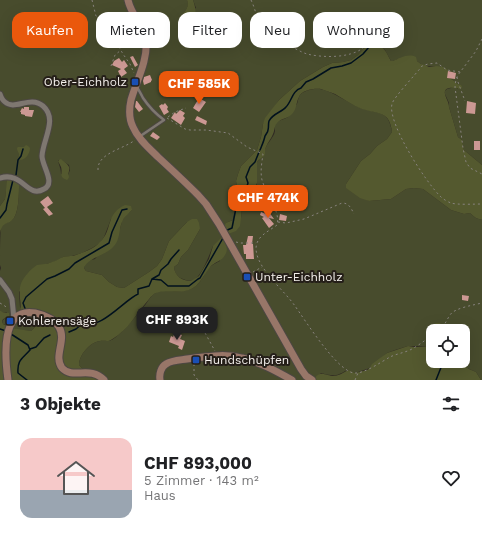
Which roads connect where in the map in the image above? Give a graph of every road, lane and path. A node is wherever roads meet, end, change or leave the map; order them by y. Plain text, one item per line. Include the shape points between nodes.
1 (92, 0) edge
2 (128, 0) edge
3 (251, 0) edge
4 (482, 40) edge
5 (364, 48) dead end
6 (121, 50) junction
7 (111, 66) dead end
8 (460, 72) junction
9 (457, 77) junction
10 (139, 78) junction
11 (136, 86) junction
12 (0, 94) edge
13 (465, 101) dead end
14 (186, 108) dead end
15 (166, 119) junction
16 (139, 137) junction
17 (98, 170) dead end
18 (482, 174) edge
19 (0, 178) edge
20 (482, 204) edge
21 (354, 214) dead end
22 (278, 222) junction
23 (226, 236) junction
24 (257, 243) junction
25 (263, 266) junction
26 (248, 275) junction
27 (0, 280) edge
28 (0, 303) edge
29 (482, 303) edge
30 (14, 317) junction
31 (445, 324) edge
32 (178, 330) dead end
33 (426, 340) edge
34 (217, 356) junction
35 (194, 359) junction
36 (358, 373) junction
37 (8, 380) edge
38 (104, 380) edge
39 (160, 380) edge
40 (198, 380) edge
41 (292, 380) edge
42 (312, 380) edge
43 (355, 380) edge

1 - 6 path via 96,16
2 - 10 street via 146,40 146,52
3 - 5 path via 261,27 269,36 303,53 344,56
4 - 8 path
6 - 7 path via 115,55
6 - 10 path
8 - 9 path
8 - 20 path via 448,70 437,63 422,66 392,104 392,113 410,155 441,198 452,203
9 - 13 path
9 - 18 path via 456,90 466,162 470,168
10 - 11 street
11 - 15 lane via 156,114
11 - 16 street via 130,104 130,116
12 - 19 street via 10,105 38,103 46,111 50,121 42,154 49,179 45,189 34,191 17,179 9,176
14 - 15 path
15 - 16 lane
15 - 22 path via 187,130 228,133 247,147 262,153 262,178 278,214
16 - 17 path via 105,156 99,163
16 - 23 street via 202,200
21 - 22 path via 348,205 342,203 304,219
22 - 24 path via 261,236
23 - 24 path via 235,242
23 - 26 street
24 - 25 path via 257,257
25 - 26 path
25 - 36 path via 326,349 346,369
26 - 42 street via 301,369
27 - 30 street via 11,296
28 - 30 path via 8,308
29 - 31 path via 457,310
30 - 37 street via 6,346
30 - 38 street via 30,313 52,320 62,335 59,358 63,369 74,374 95,374
32 - 34 path via 202,329
33 - 36 path via 410,350 391,356
34 - 35 street
34 - 41 street via 243,358
35 - 39 street via 166,364 161,370
35 - 40 path via 194,372
36 - 43 path

